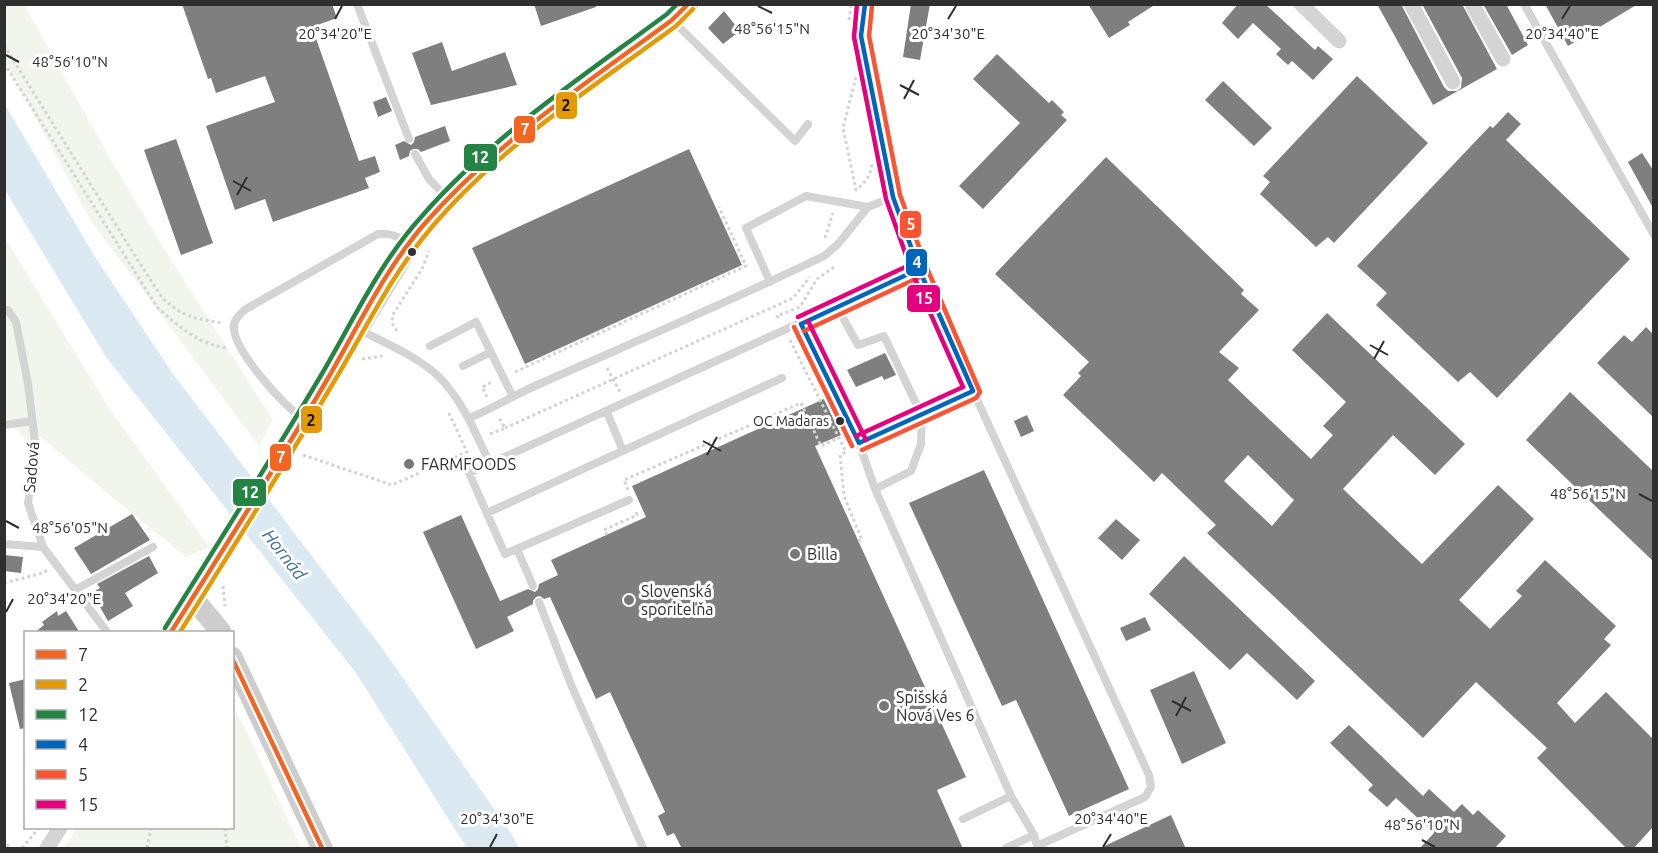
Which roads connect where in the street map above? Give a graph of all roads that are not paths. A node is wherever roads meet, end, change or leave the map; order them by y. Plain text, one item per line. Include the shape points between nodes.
1 (357, 4) edge
2 (688, 4) edge
3 (865, 4) edge
4 (1301, 4) edge
5 (1411, 4) edge
6 (1472, 4) edge
7 (1524, 4) edge
8 (672, 20) junction
9 (1338, 41) dead end
10 (1503, 59) dead end
11 (1453, 82) dead end
12 (808, 124) dead end
13 (409, 139) dead end
14 (415, 154) dead end
15 (893, 197) junction
16 (448, 199) junction
17 (868, 207) junction
18 (1653, 236) edge
19 (420, 245) junction
20 (919, 270) junction
21 (770, 282) junction
22 (837, 307) junction
23 (4, 310) edge
24 (801, 324) junction
25 (357, 329) junction
26 (430, 346) dead end
27 (491, 352) junction
28 (463, 366) dead end
29 (782, 378) dead end
30 (973, 391) junction
31 (513, 397) junction
32 (607, 412) junction
33 (922, 416) junction
34 (469, 418) junction
35 (304, 419) junction
36 (32, 421) junction
37 (4, 425) edge
38 (859, 443) junction
39 (623, 451) junction
40 (490, 464) junction
41 (875, 489) junction
42 (632, 502) road end
43 (487, 513) junction
44 (4, 544) edge
45 (43, 547) junction
46 (153, 547) dead end
47 (517, 549) junction
48 (533, 586) dead end
49 (75, 590) junction
50 (193, 598) junction
51 (539, 602) dead end
52 (106, 631) edge
53 (172, 631) edge
54 (219, 631) edge
55 (234, 661) edge
56 (1011, 796) junction
57 (963, 819) dead end
58 (59, 829) edge
59 (1034, 835) junction
60 (1038, 847) edge
61 (47, 849) edge
62 (322, 849) edge
63 (642, 849) edge
64 (1006, 849) edge

1 - 13 lane
2 - 8 street
3 - 15 lane via 861,36
4 - 9 street
5 - 11 street
6 - 10 street
7 - 18 lane
8 - 12 lane via 795,141
8 - 16 street via 507,143
14 - 16 lane via 429,179
15 - 17 lane
15 - 20 lane
16 - 19 street
17 - 21 lane via 824,256
17 - 21 lane via 806,196 746,228
19 - 25 street
19 - 35 lane via 387,233 378,234 238,316 234,325 241,350 282,403
20 - 22 lane
20 - 30 lane
21 - 31 lane
22 - 24 lane
22 - 33 lane via 858,345 884,336
23 - 36 lane, Sadová via 16,322
24 - 32 lane
24 - 38 lane
25 - 34 lane via 426,365 439,376
25 - 35 street
26 - 27 lane via 476,322
27 - 28 lane
27 - 31 lane
29 - 39 lane
30 - 33 lane
30 - 60 lane via 1149,775 1151,787 1145,797
31 - 34 lane
32 - 39 lane
32 - 40 lane
33 - 38 lane
33 - 41 lane via 921,444 911,471
34 - 40 lane
35 - 50 street
36 - 37 lane, Sadová
36 - 45 lane, Sadová via 36,450 28,503
38 - 41 lane
39 - 43 lane
40 - 43 lane via 469,473
41 - 56 lane
42 - 47 lane
43 - 47 lane via 505,554
44 - 45 lane
45 - 49 lane, Sadová
46 - 49 lane
47 - 48 lane
49 - 52 lane, Sadová
50 - 53 street
50 - 54 street
51 - 63 lane
55 - 62 street
56 - 57 lane
56 - 59 lane
58 - 61 street
59 - 60 lane
59 - 64 lane

